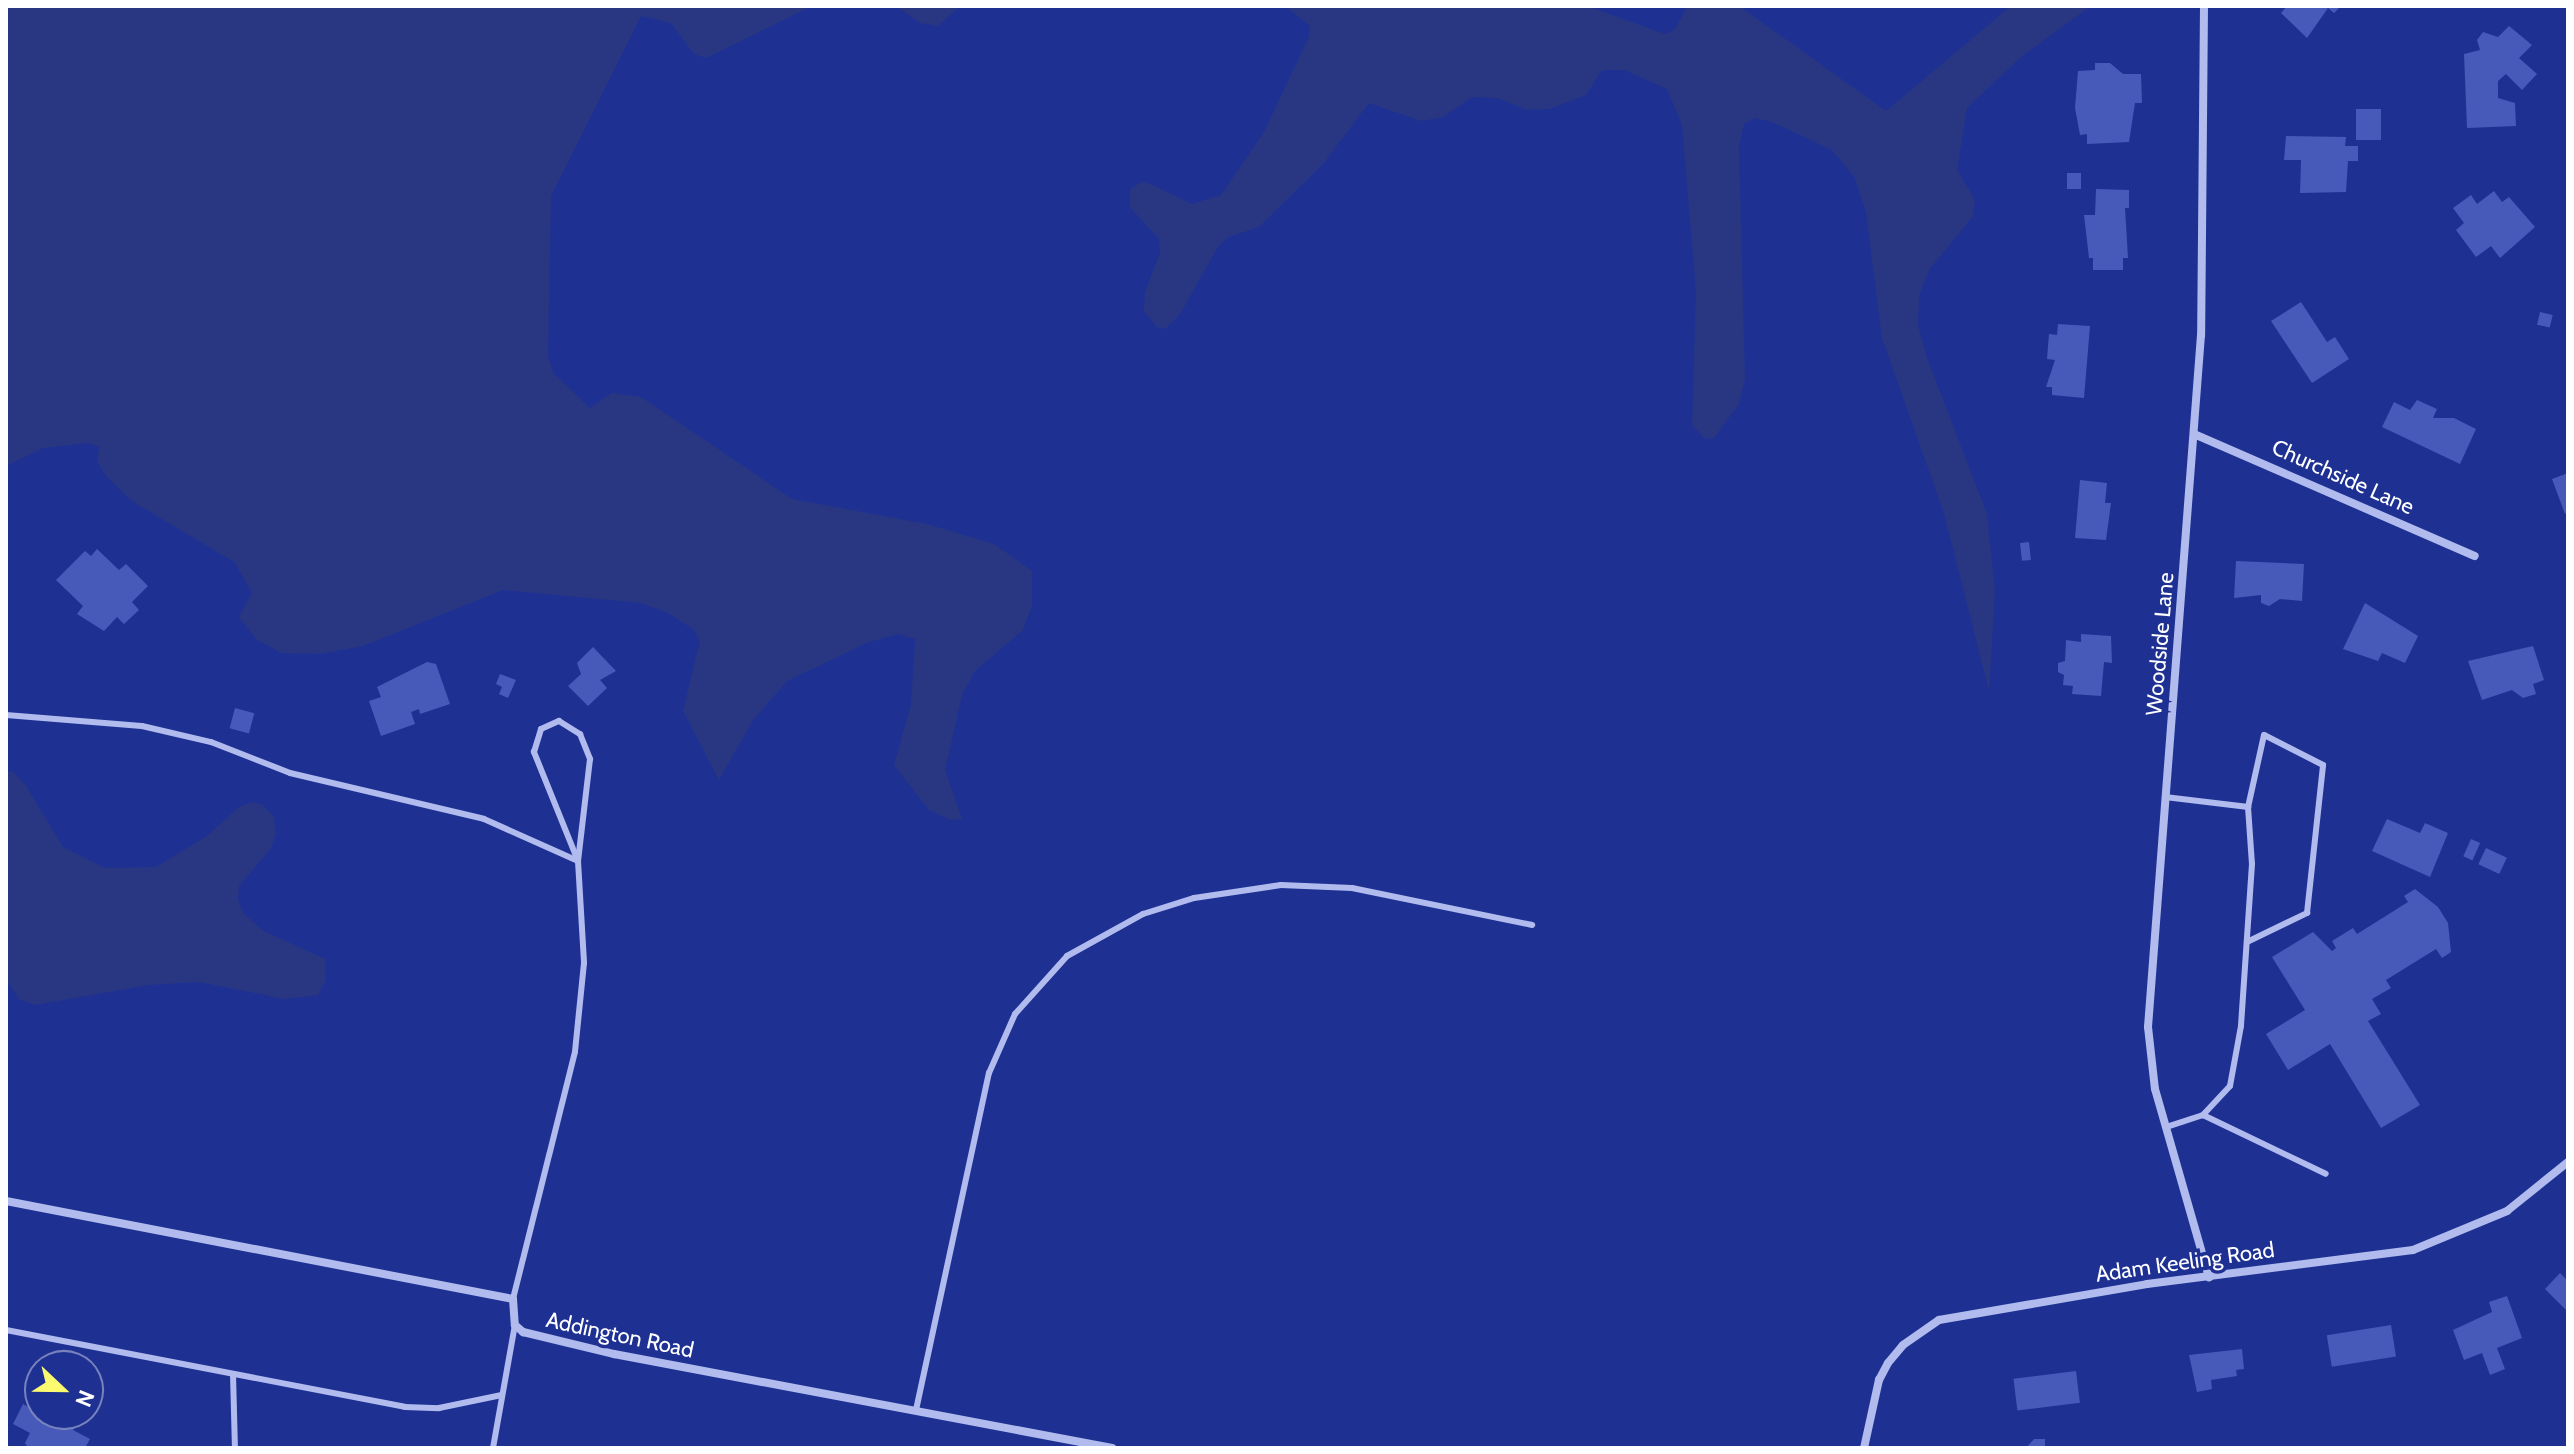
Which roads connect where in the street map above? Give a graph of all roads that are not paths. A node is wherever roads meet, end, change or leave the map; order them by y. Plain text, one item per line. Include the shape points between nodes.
1 (2204, 6) edge
2 (2194, 434) junction
3 (2475, 556) dead end
4 (6, 715) edge
5 (2165, 797) junction
6 (2248, 807) junction
7 (578, 861) junction
8 (1532, 925) dead end
9 (2247, 942) junction
10 (2203, 1115) junction
11 (2166, 1127) junction
12 (2568, 1162) edge
13 (2326, 1174) dead end
14 (6, 1201) edge
15 (2209, 1277) junction
16 (513, 1299) junction
17 (515, 1325) junction
18 (6, 1330) edge
19 (233, 1374) junction
20 (502, 1395) junction
21 (916, 1410) junction
22 (235, 1448) edge
23 (493, 1448) edge
24 (1112, 1448) edge
25 (1864, 1448) edge

1 - 2 street, Woodside Lane via 2205,245
2 - 3 street, Churchside Lane
2 - 5 street, Woodside Lane
4 - 7 lane via 142,726 211,742 290,773 484,819
5 - 6 lane
5 - 11 street, Woodside Lane via 2148,1027 2151,1068
6 - 9 lane
6 - 9 lane via 2264,735 2323,765 2307,913
7 - 7 lane via 590,759 580,734 559,721 541,729 534,752
7 - 16 lane via 584,963 575,1052
8 - 21 lane via 1352,888 1281,885 1208,895 1156,910 1099,934 1067,956 1015,1014 989,1073
9 - 10 lane via 2230,1086
10 - 11 lane
10 - 13 lane
11 - 15 street, Woodside Lane
12 - 15 street, Adam Keeling Road via 2507,1211 2429,1245
14 - 16 street
15 - 25 street, Adam Keeling Road via 1939,1320 1903,1345 1888,1363 1879,1380
16 - 17 street, Addington Road
17 - 20 lane
17 - 21 street, Addington Road via 523,1332 614,1354
18 - 19 lane
19 - 20 lane via 405,1407 439,1408
19 - 22 lane
20 - 23 lane
21 - 24 street, Addington Road

